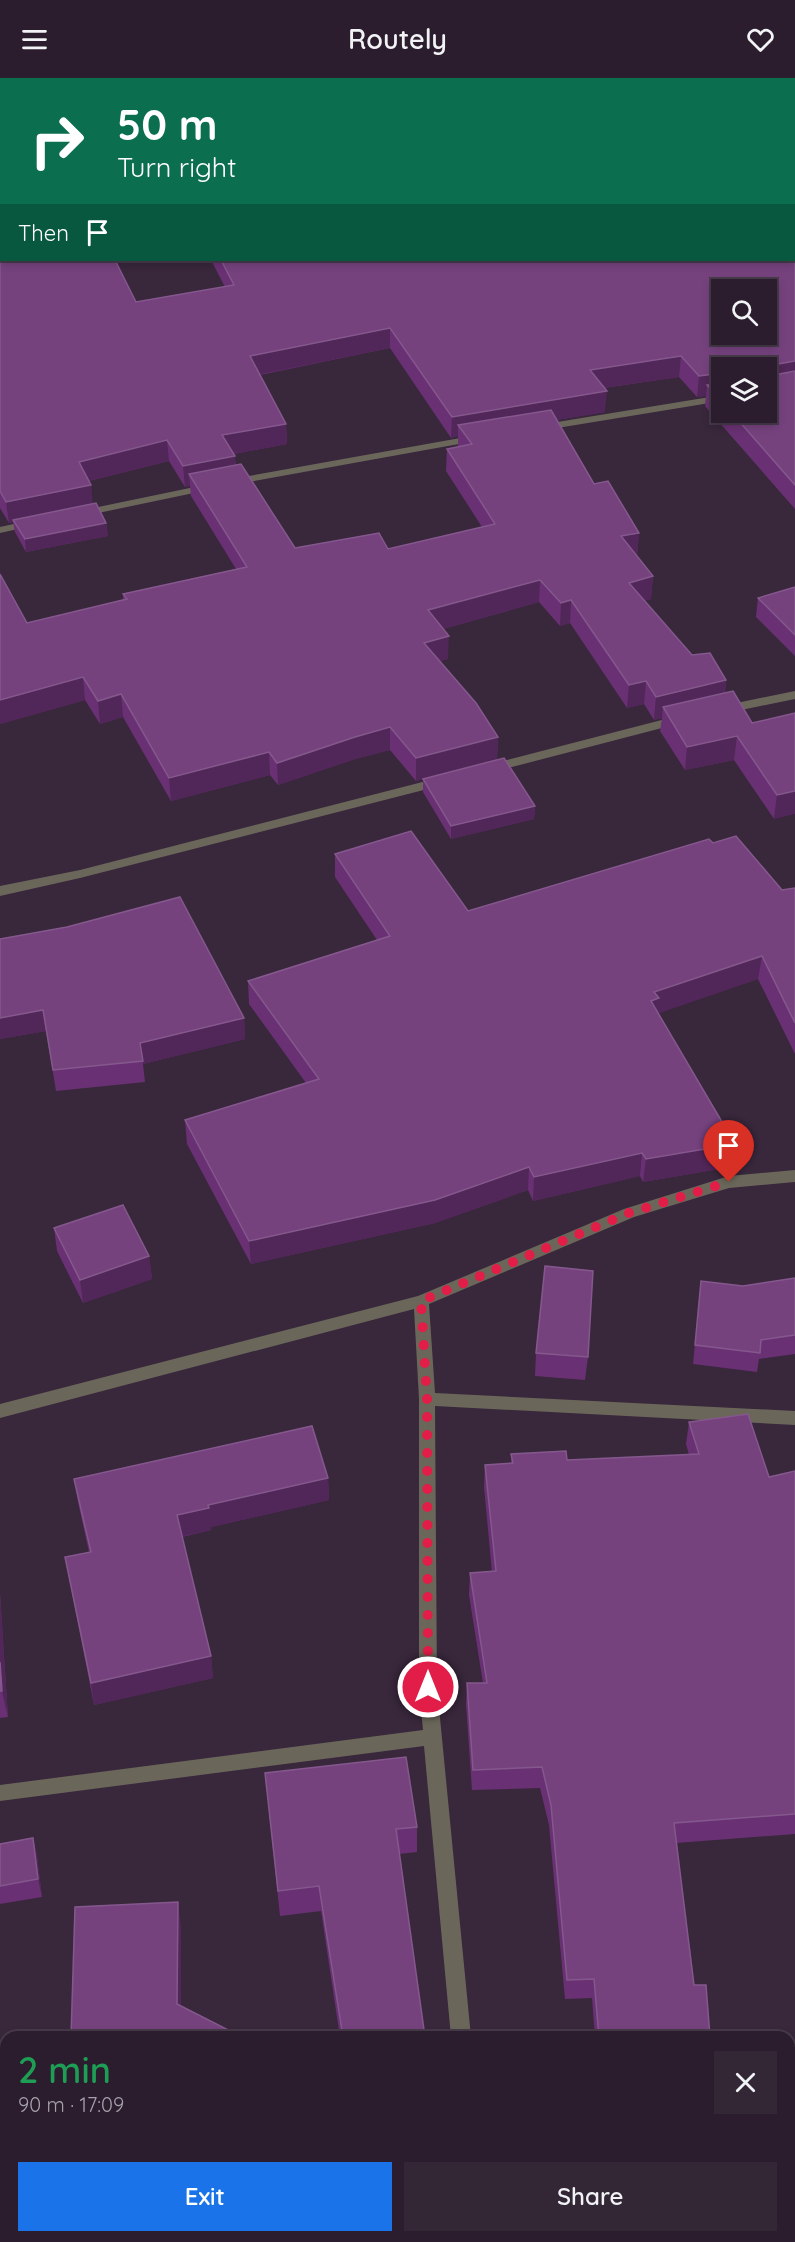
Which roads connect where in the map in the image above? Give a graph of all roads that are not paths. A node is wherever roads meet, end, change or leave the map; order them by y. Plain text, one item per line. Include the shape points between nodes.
1 (711, 400) edge
2 (523, 431) edge
3 (488, 437) edge
4 (69, 516) edge
5 (46, 521) edge
6 (0, 530) edge
7 (795, 695) edge
8 (479, 771) edge
9 (457, 777) edge
10 (0, 891) edge
11 (795, 1176) edge
12 (421, 1301) junction
13 (427, 1399) junction
14 (0, 1411) edge
15 (795, 1418) edge
16 (432, 1737) junction
17 (0, 1793) edge
18 (460, 2031) edge

1 - 2 street
3 - 4 street via 324,464
5 - 6 street
7 - 8 street via 702,714
9 - 10 street
11 - 12 street via 729,1182 629,1213
12 - 13 street
12 - 14 street
13 - 15 street
13 - 16 street via 428,1687
16 - 17 street
16 - 18 street

